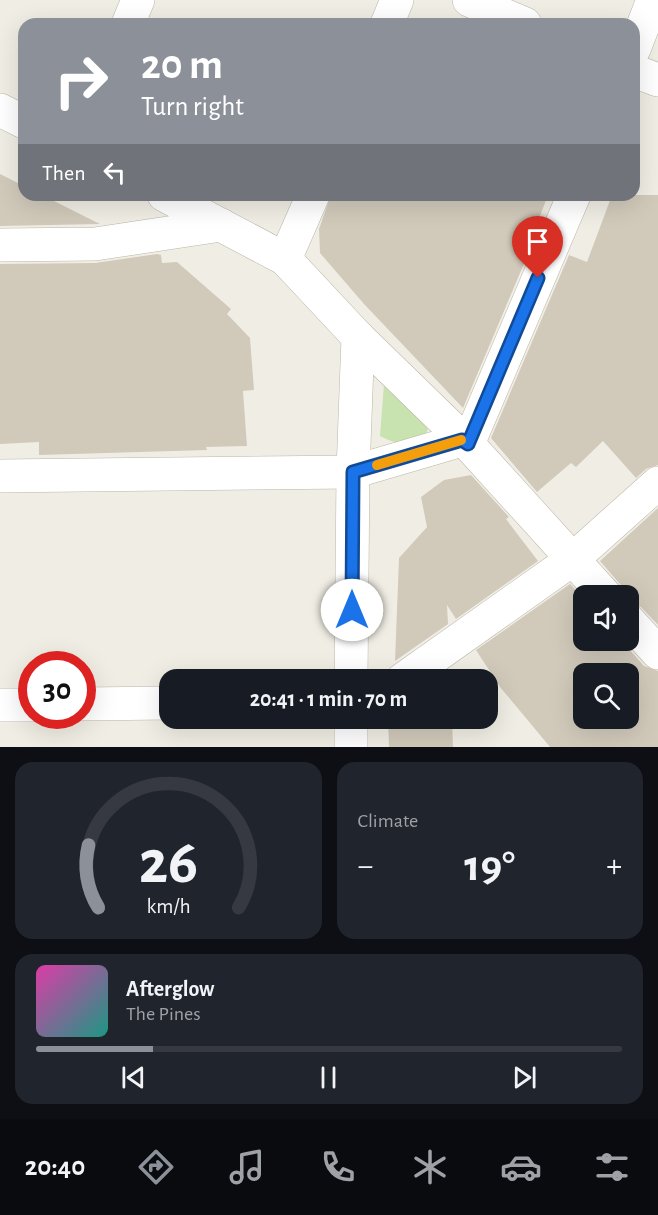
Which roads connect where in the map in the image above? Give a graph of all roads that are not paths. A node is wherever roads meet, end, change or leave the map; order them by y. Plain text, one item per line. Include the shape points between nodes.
1 (138, 0) edge
2 (397, 0) edge
3 (469, 0) edge
4 (654, 0) edge
5 (130, 18) edge
6 (390, 18) edge
7 (511, 18) edge
8 (640, 34) edge
9 (640, 73) edge
10 (658, 80) edge
11 (0, 110) edge
12 (18, 119) edge
13 (175, 201) edge
14 (310, 201) edge
15 (571, 201) edge
16 (221, 225) junction
17 (0, 245) edge
18 (285, 259) junction
19 (358, 337) junction
20 (465, 442) junction
21 (353, 472) junction
22 (0, 476) edge
23 (658, 483) edge
24 (573, 559) junction
25 (596, 585) edge
26 (639, 632) edge
27 (658, 652) edge
28 (351, 669) edge
29 (418, 669) edge
30 (96, 704) edge
31 (159, 704) edge
32 (0, 705) edge
33 (18, 705) edge
34 (351, 729) edge
35 (351, 747) edge

1 - 5 street
2 - 6 street
3 - 7 street
4 - 8 street
9 - 10 street
11 - 12 street
13 - 16 street
14 - 18 street
15 - 20 street
16 - 17 street via 95,244
16 - 18 street
18 - 19 street
19 - 20 street
19 - 21 street
20 - 21 street
20 - 24 street
21 - 22 street
21 - 28 street
23 - 24 street
24 - 25 street
24 - 29 street
26 - 27 street
30 - 31 street
32 - 33 street
34 - 35 street

